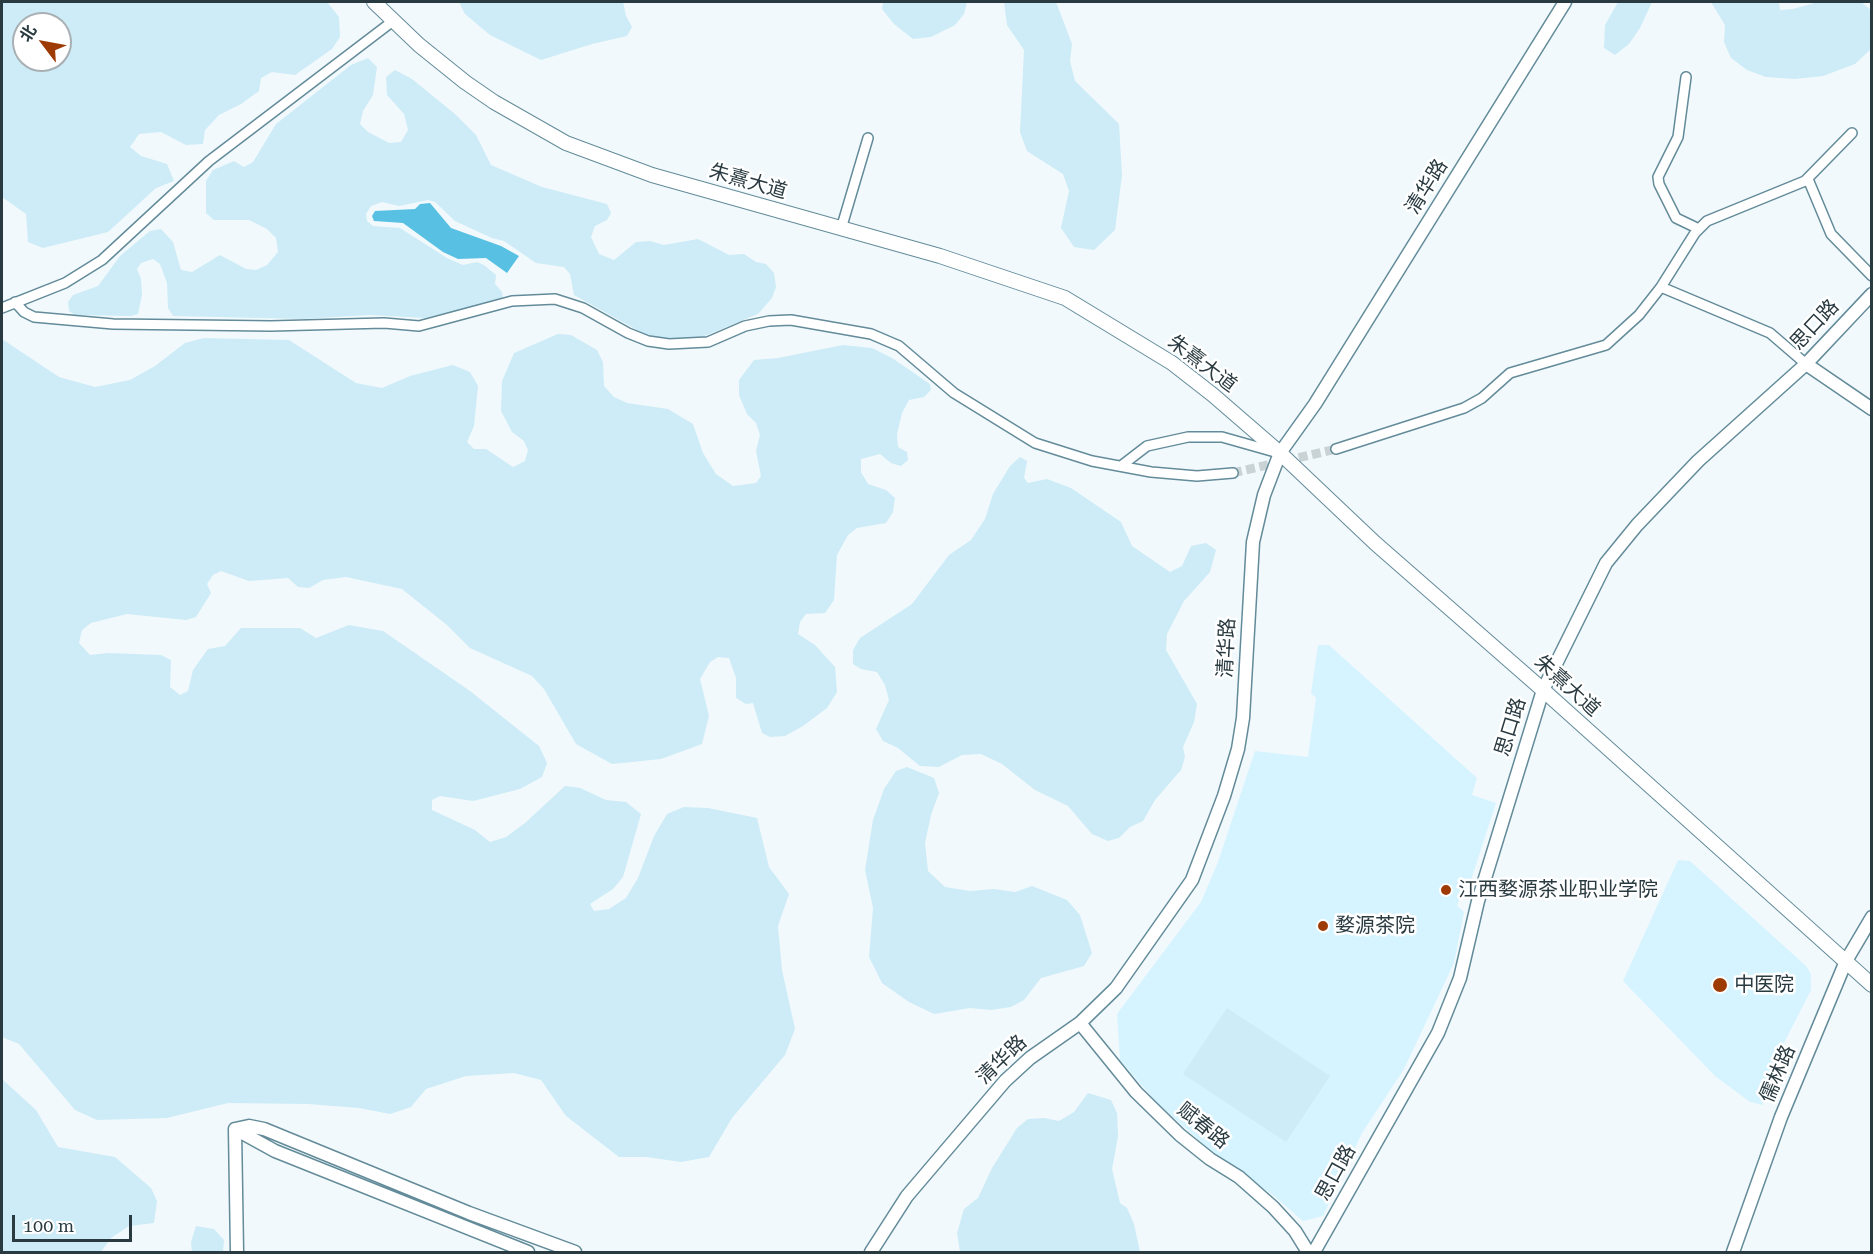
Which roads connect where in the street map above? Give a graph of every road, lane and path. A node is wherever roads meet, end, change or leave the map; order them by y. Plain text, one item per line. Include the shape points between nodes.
1 (374, 2) edge
2 (1565, 2) edge
3 (393, 21) junction
4 (1686, 77) dead end
5 (1852, 133) dead end
6 (868, 138) dead end
7 (1808, 179) junction
8 (841, 229) junction
9 (1699, 229) junction
10 (1872, 276) edge
11 (1660, 288) junction
12 (1872, 294) edge
13 (15, 302) junction
14 (2, 308) edge
15 (1806, 364) junction
16 (1872, 409) edge
17 (1336, 449) tunnel mouth
18 (1280, 453) junction
19 (1120, 466) junction
20 (1233, 473) tunnel mouth
21 (1543, 690) junction
22 (1872, 917) edge
23 (1846, 961) junction
24 (1872, 985) edge
25 (1080, 1023) junction
26 (235, 1129) junction
27 (237, 1252) edge
28 (528, 1252) edge
29 (575, 1252) edge
30 (870, 1252) edge
31 (1308, 1252) edge
32 (1314, 1252) edge
33 (1733, 1252) edge

1 - 3 main road, 朱熹大道
2 - 18 main road, 清华路 via 1315,404
3 - 8 main road, 朱熹大道 via 494,102 566,143 652,175
3 - 13 street via 210,161 102,260 65,283
4 - 9 street via 1678,137 1658,177 1676,218
5 - 7 street
6 - 8 street
7 - 9 street via 1707,221
7 - 10 street via 1831,234
8 - 18 main road, 朱熹大道 via 940,256 1065,298 1172,363
9 - 11 street
11 - 15 street via 1770,333
11 - 17 street via 1639,315 1606,345 1510,374 1464,408
12 - 15 main road, 思口路
13 - 14 street
13 - 19 street via 34,317 112,324 419,326 512,301 555,299 583,308 638,337 669,344 708,342 745,326 791,320 883,338 1010,430 1035,443
15 - 16 main road
15 - 21 main road, 思口路 via 1698,461 1606,563
18 - 19 street via 1222,437 1188,437 1148,446
18 - 21 main road, 朱熹大道 via 1375,543
18 - 25 main road, 清华路 via 1252,542 1243,718 1224,796 1192,880 1177,905 1116,988
19 - 20 street via 1197,476
21 - 23 main road, 朱熹大道
21 - 32 main road, 思口路 via 1478,901 1460,978 1438,1034
22 - 23 main road, 儒林路
23 - 24 main road, 朱熹大道
23 - 33 main road, 儒林路 via 1780,1117
25 - 30 main road, 清华路 via 1005,1081 907,1196
25 - 31 main road, 赋春路 via 1136,1092 1180,1135 1274,1207
26 - 27 main road
26 - 28 main road via 274,1151
26 - 29 main road via 264,1129 469,1214

